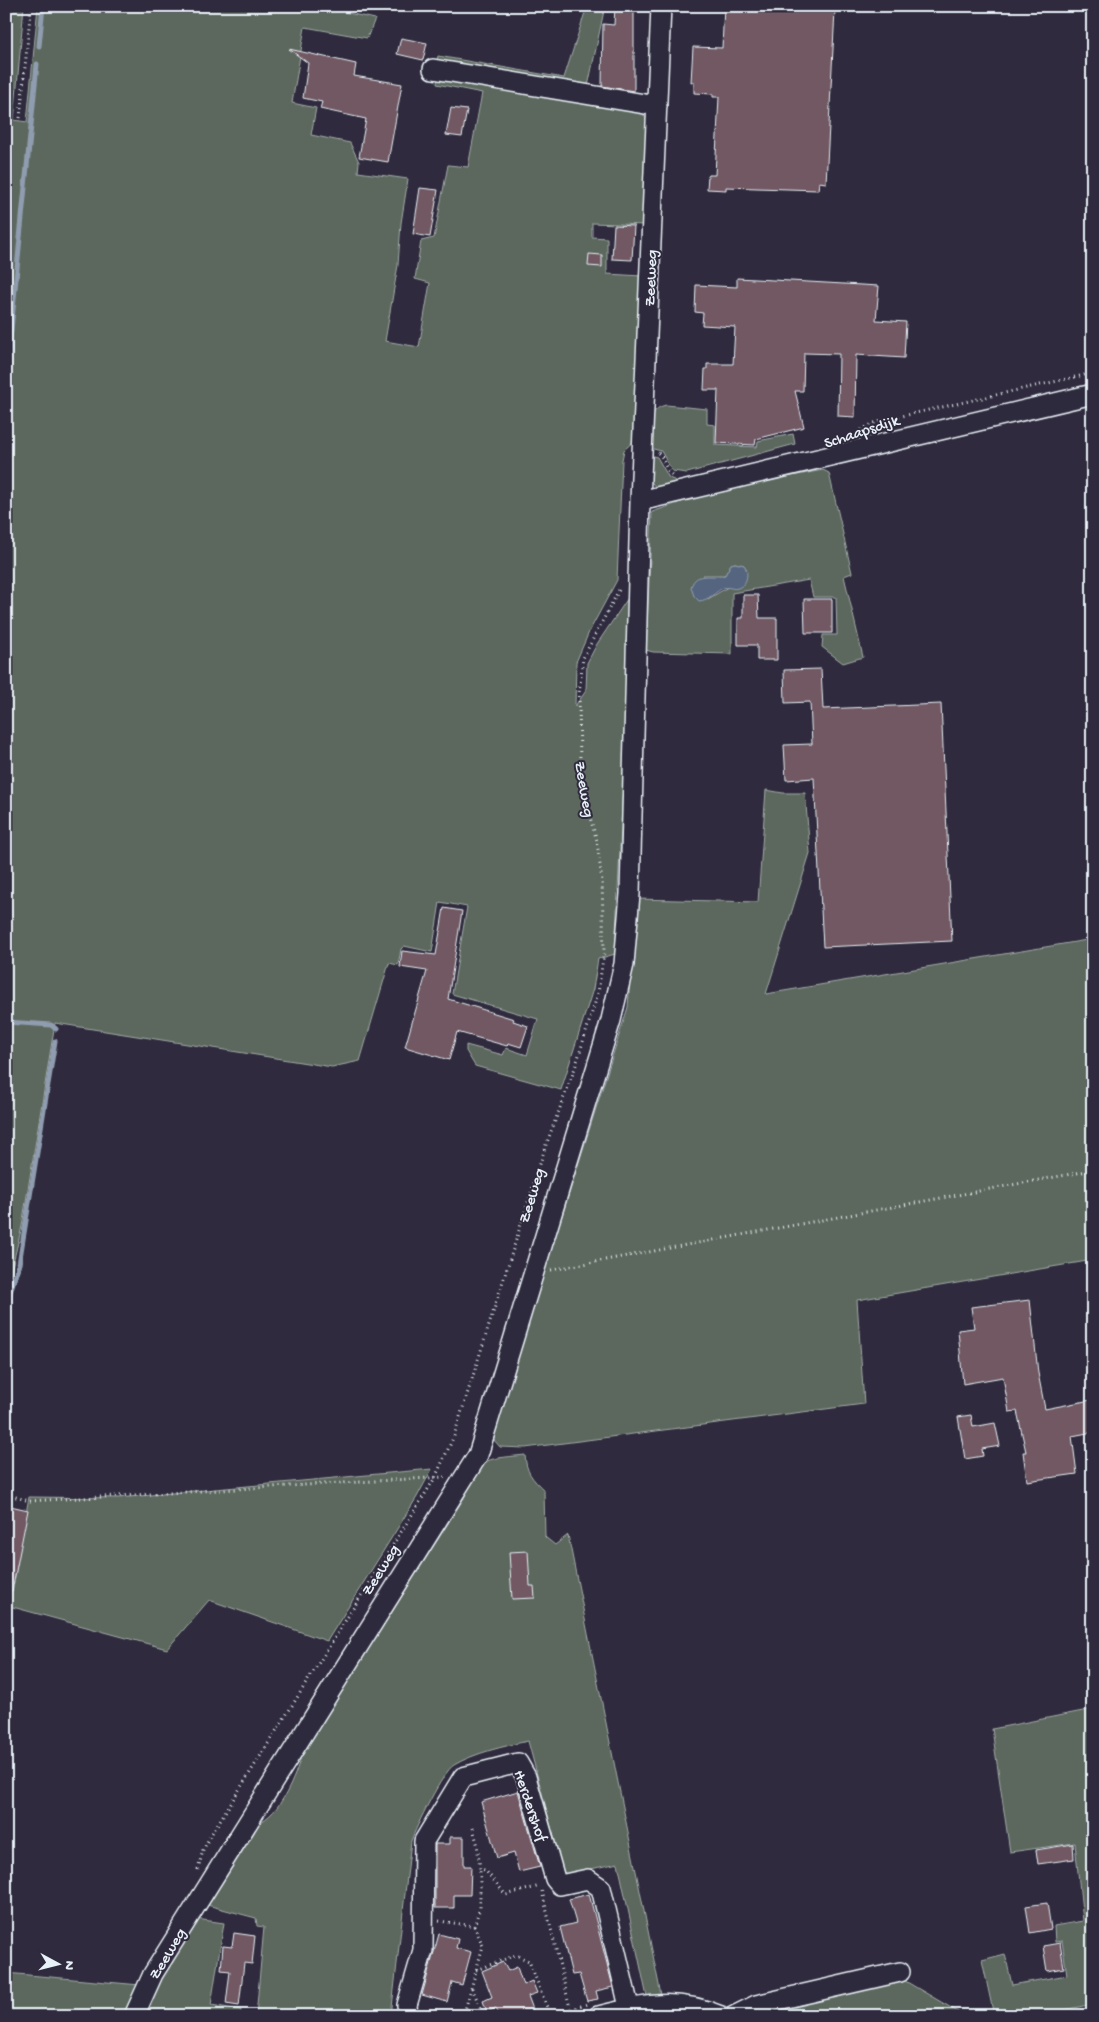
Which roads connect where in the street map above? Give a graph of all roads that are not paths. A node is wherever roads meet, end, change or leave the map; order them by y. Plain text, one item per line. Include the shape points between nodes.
1 (661, 6) edge
2 (433, 69) dead end
3 (657, 106) junction
4 (1093, 394) edge
5 (640, 501) junction
6 (900, 1972) dead end
7 (629, 2008) junction
8 (134, 2016) edge
9 (408, 2016) edge
10 (598, 2016) edge
11 (721, 2016) edge
12 (734, 2016) edge

1 - 3 street, Zeeweg
2 - 3 street
3 - 5 street, Zeeweg
4 - 5 street, Schaapsdijk
5 - 8 street, Zeeweg via 630,894 624,964 611,1020 478,1455 203,1892 153,1974
6 - 12 street via 756,2005
7 - 9 street, Herdershof via 601,1888 588,1879 560,1886 555,1879 526,1777 518,1763 463,1777 424,1840 423,1950 407,2005
7 - 10 street
7 - 11 street via 680,2004

